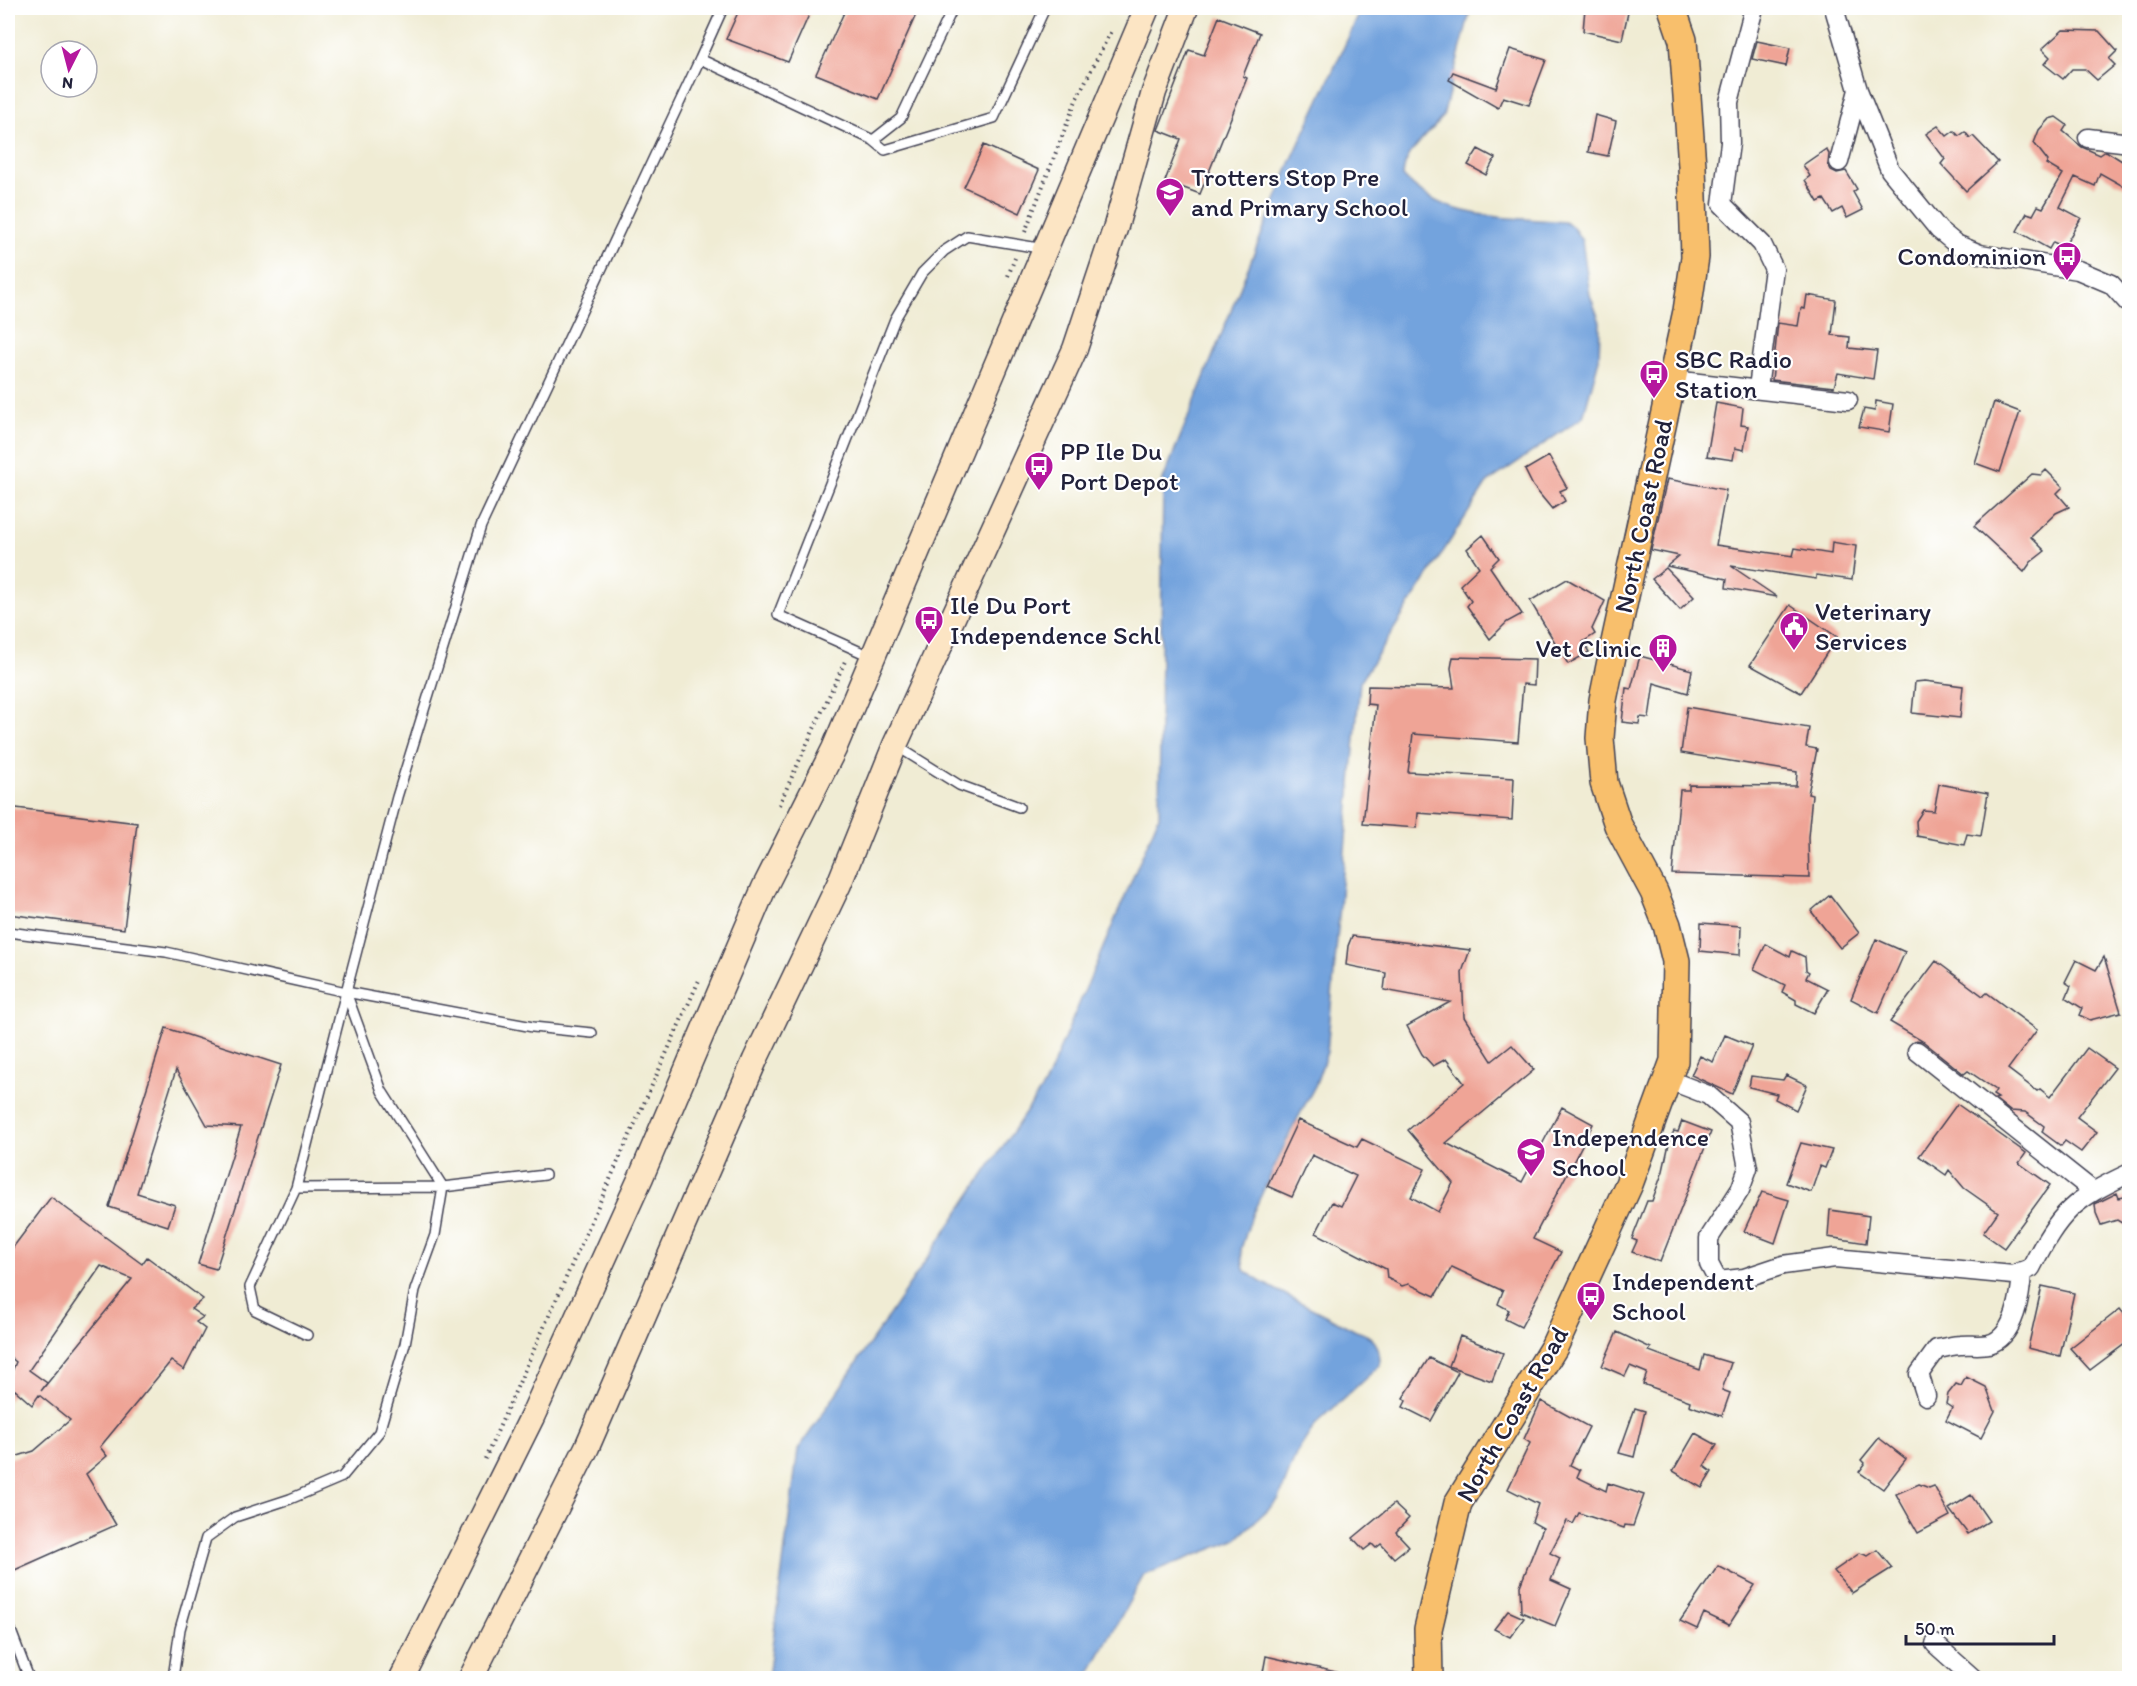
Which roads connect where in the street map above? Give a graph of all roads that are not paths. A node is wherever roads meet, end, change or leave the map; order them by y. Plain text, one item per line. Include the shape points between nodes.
1 (723, 8) edge
2 (953, 8) edge
3 (1045, 8) edge
4 (1147, 8) edge
5 (1186, 8) edge
6 (1672, 8) edge
7 (1693, 8) edge
8 (1754, 8) edge
9 (1834, 8) edge
10 (1683, 40) junction
11 (700, 59) junction
12 (1858, 90) junction
13 (2088, 138) dead end
14 (873, 140) junction
15 (2130, 143) edge
16 (1839, 162) dead end
17 (1045, 249) junction
18 (2130, 305) edge
19 (1673, 380) junction
20 (1758, 388) junction
21 (1848, 400) dead end
22 (874, 658) junction
23 (895, 745) junction
24 (1019, 807) dead end
25 (8, 932) edge
26 (346, 992) junction
27 (592, 1033) dead end
28 (1917, 1051) dead end
29 (1668, 1080) junction
30 (2130, 1173) edge
31 (545, 1175) dead end
32 (443, 1187) junction
33 (296, 1188) junction
34 (2093, 1191) junction
35 (2022, 1271) junction
36 (307, 1335) dead end
37 (1926, 1396) dead end
38 (8, 1623) edge
39 (1935, 1644) dead end
40 (29, 1678) edge
41 (173, 1678) edge
42 (402, 1678) edge
43 (471, 1678) edge
44 (1430, 1678) edge
45 (1973, 1678) edge

1 - 11 lane
2 - 14 lane via 901,118
3 - 14 lane via 994,118 885,150
4 - 17 street
5 - 23 street via 1154,92 1088,318
6 - 10 main road
7 - 10 main road
8 - 20 street via 1729,102 1728,170 1722,204 1762,244 1774,269
9 - 12 street
10 - 19 main road, North Coast Road via 1695,257
11 - 14 lane
11 - 26 lane via 481,526 398,797
12 - 16 street
12 - 18 street via 1890,170 1939,230 1956,244 1980,254 2078,270 2112,284
13 - 15 street
17 - 22 street
17 - 22 lane via 967,236 944,251 922,273 895,319 778,615
19 - 20 street
19 - 29 main road, North Coast Road via 1603,700 1600,738 1604,783 1617,825 1654,892 1676,961 1674,1061
20 - 21 street
22 - 42 street via 834,749 764,888 641,1177 532,1417
23 - 24 lane via 960,785
23 - 43 street via 839,884 750,1071 587,1447
25 - 26 lane via 166,952
26 - 27 lane via 532,1027
26 - 32 lane via 382,1090
26 - 33 lane
28 - 34 street
29 - 35 street via 1708,1095 1739,1122 1748,1168 1740,1190 1709,1238 1709,1264 1718,1281 1744,1278 1783,1265 1835,1258 2013,1275
29 - 44 main road, North Coast Road via 1629,1184 1554,1347 1458,1503 1428,1629
30 - 34 street
31 - 32 lane
32 - 33 lane
32 - 41 lane via 435,1235 415,1290 405,1344 379,1432 342,1477 235,1517 206,1538 180,1629
33 - 36 lane via 250,1287 255,1310
34 - 35 street via 2056,1223 2031,1268
35 - 37 street via 2021,1291 2002,1338 1937,1349 1919,1374
38 - 40 lane
39 - 45 street

